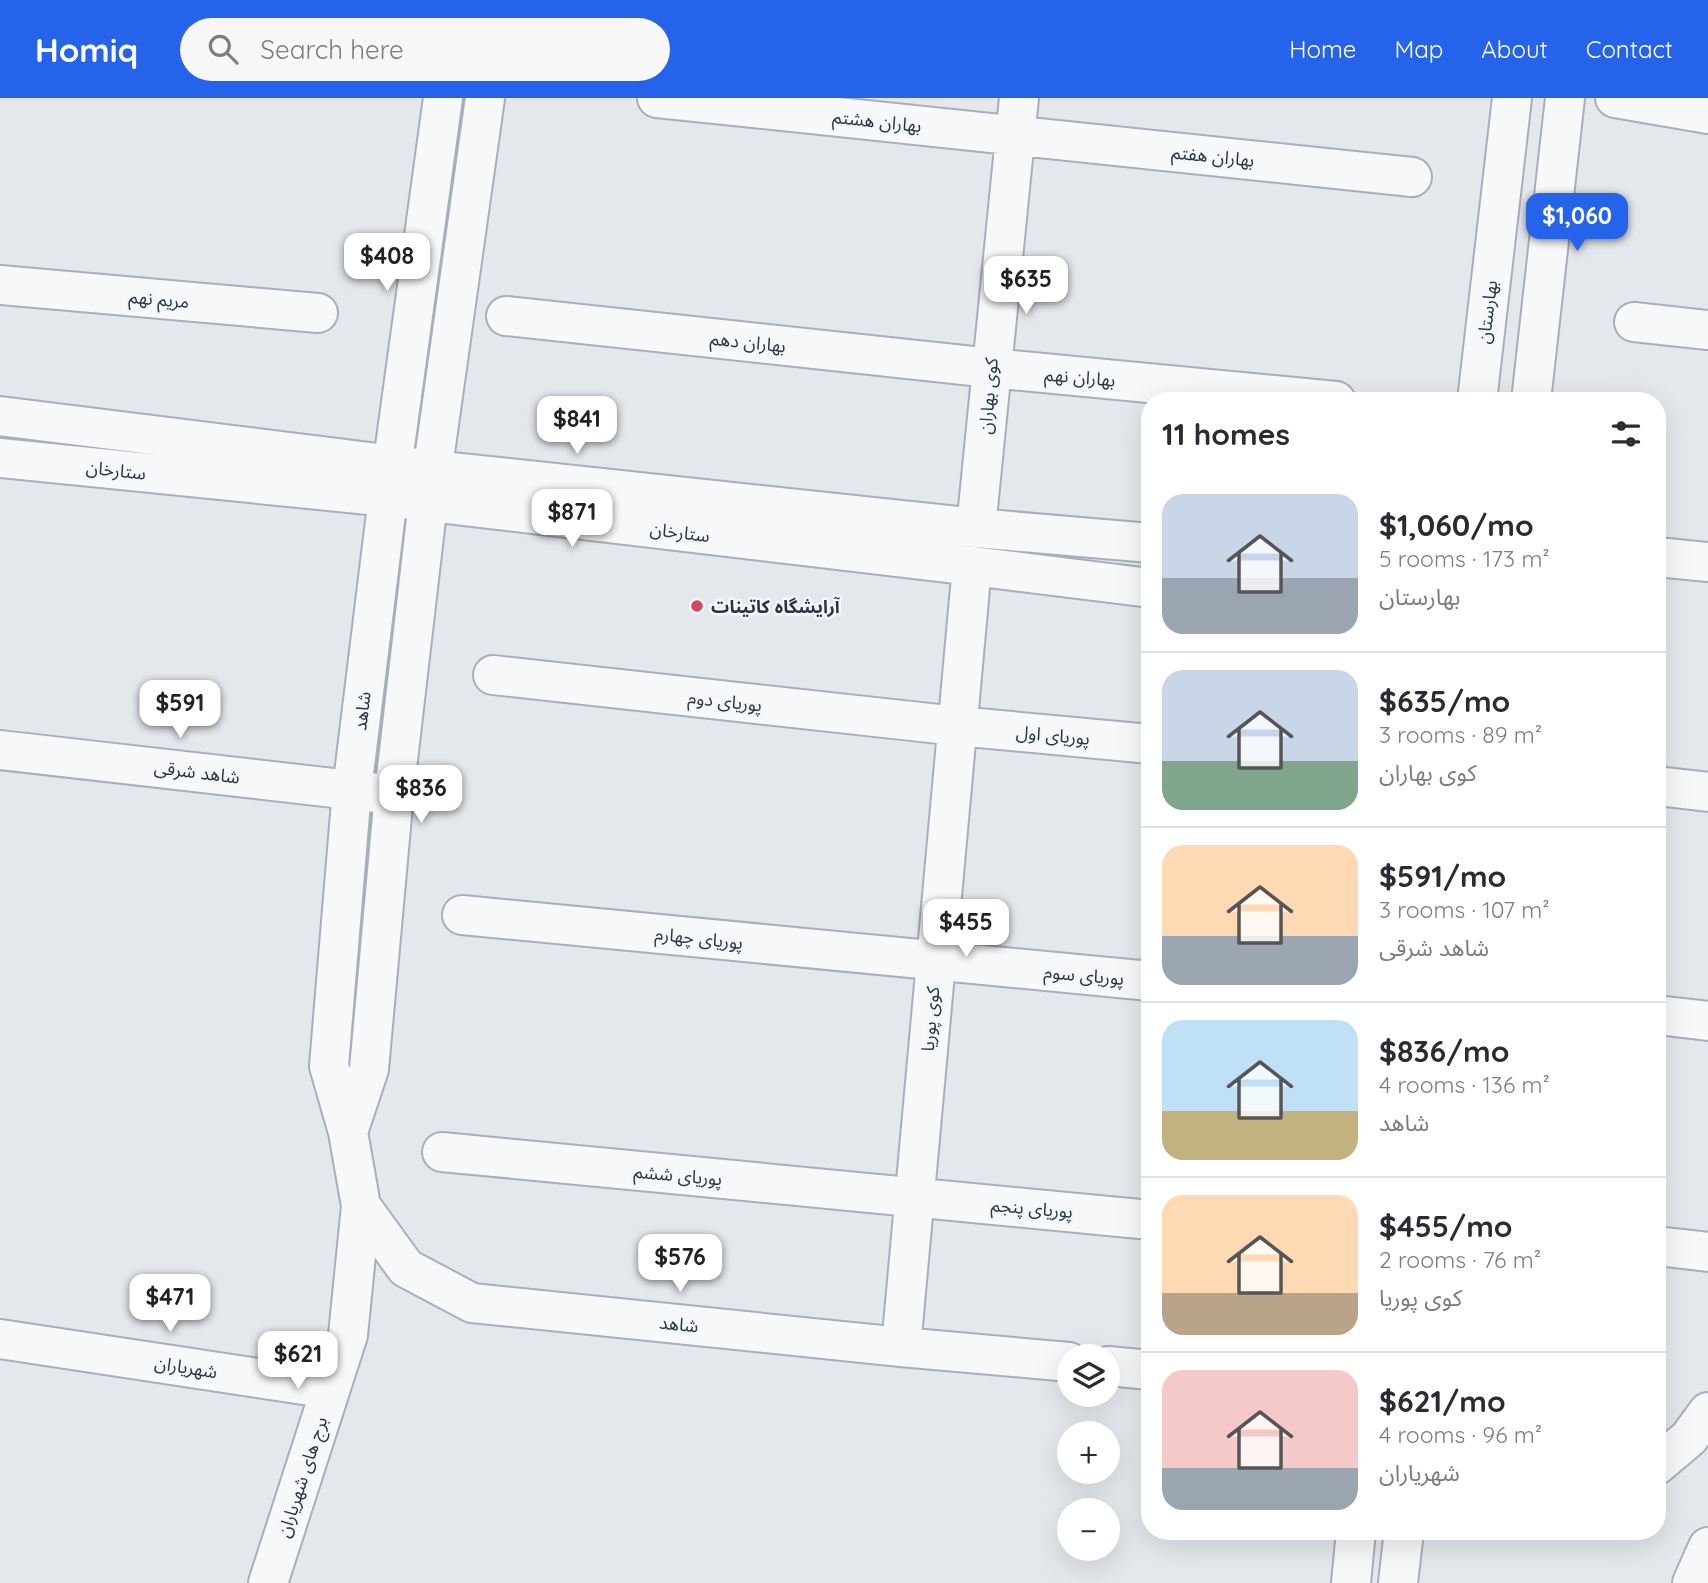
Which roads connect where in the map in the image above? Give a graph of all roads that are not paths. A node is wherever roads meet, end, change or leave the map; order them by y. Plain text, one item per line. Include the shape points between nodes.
1 (443, 98) edge
2 (485, 98) edge
3 (657, 98) edge
4 (1512, 98) edge
5 (1565, 98) edge
6 (1615, 98) edge
7 (1708, 114) edge
8 (1016, 116) edge
9 (1412, 177) dead end
10 (0, 285) edge
11 (318, 313) dead end
12 (506, 316) dead end
13 (1634, 322) dead end
14 (1708, 330) edge
15 (990, 368) junction
16 (1242, 392) edge
17 (1478, 392) edge
18 (1532, 392) edge
19 (0, 416) edge
20 (0, 458) edge
21 (391, 482) junction
22 (431, 486) junction
23 (976, 528) junction
24 (1141, 542) edge
25 (1666, 558) edge
26 (1708, 562) edge
27 (972, 566) junction
28 (1141, 587) edge
29 (494, 675) dead end
30 (957, 726) junction
31 (1141, 743) edge
32 (0, 750) edge
33 (1666, 787) edge
34 (352, 790) junction
35 (1708, 792) edge
36 (394, 794) junction
37 (462, 915) dead end
38 (936, 961) junction
39 (1141, 980) edge
40 (1666, 1016) edge
41 (1708, 1021) edge
42 (348, 1132) junction
43 (442, 1152) dead end
44 (914, 1197) junction
45 (361, 1206) junction
46 (1141, 1219) edge
47 (1666, 1247) edge
48 (1708, 1252) edge
49 (0, 1339) edge
50 (901, 1347) junction
51 (1057, 1362) edge
52 (1120, 1367) edge
53 (1141, 1369) edge
54 (330, 1389) junction
55 (1708, 1412) edge
56 (1666, 1457) edge
57 (1355, 1540) edge
58 (1403, 1540) edge
59 (1708, 1547) edge
60 (268, 1583) edge
61 (1351, 1583) edge
62 (1398, 1583) edge
63 (1692, 1583) edge

1 - 21 street, شاهد
2 - 22 street, شاهد
3 - 8 street, بهاران هشتم
4 - 17 street, بهارستان
5 - 18 street
6 - 7 street
8 - 9 street, بهاران هفتم
8 - 15 street, کوی بهاران
10 - 11 street, مریم نهم
12 - 15 street, بهاران دهم
13 - 14 street
15 - 16 street, بهاران نهم
15 - 23 street, کوی بهاران
19 - 21 street, ستارخان
20 - 21 street, ستارخان
21 - 22 street, ستارخان
21 - 34 street, شاهد
22 - 23 street, ستارخان
22 - 27 street, ستارخان
22 - 36 street, شاهد
23 - 24 street, ستارخان
25 - 26 street
27 - 28 street, ستارخان
27 - 30 street, کوی پوریا
29 - 30 street, پوریای دوم
30 - 31 street, پوریای اول
30 - 38 street, کوی پوریا
32 - 34 street, شاهد شرقی
33 - 35 street
34 - 36 street, شاهد شرقی
34 - 42 street, شاهد via 329,1066
36 - 42 street, شاهد via 369,1069
37 - 38 street, پوریای چهارم
38 - 39 street, پوریای سوم
38 - 44 street, کوی پوریا
40 - 41 street
42 - 45 street, شاهد
43 - 44 street, پوریای ششم
44 - 46 street, پوریای پنجم
44 - 50 street, کوی پوریا
45 - 50 street, شاهد via 406,1268 472,1303
45 - 54 street, برج های شهریاران via 348,1335
47 - 48 street
49 - 54 street, شهریاران
50 - 51 street, شاهد
52 - 53 street
54 - 60 street, برج های شهریاران
55 - 56 street via 1689,1438
57 - 61 street
58 - 62 street
59 - 63 street

